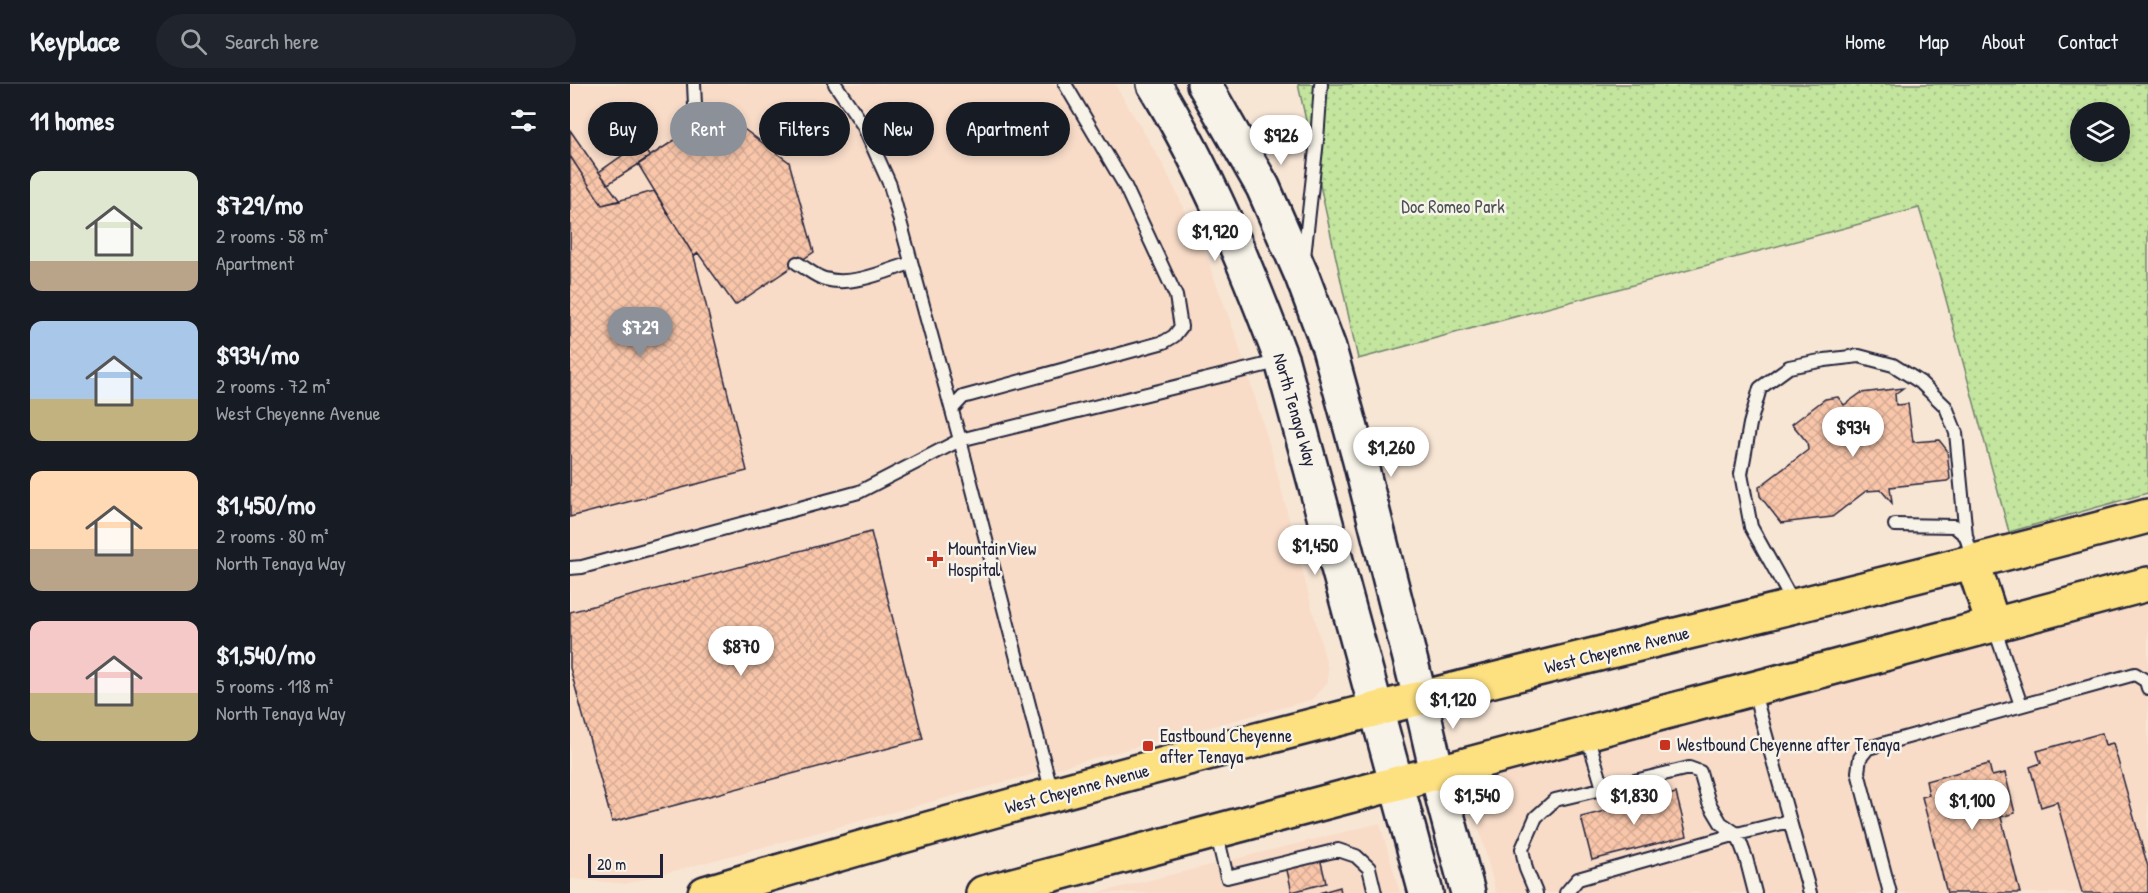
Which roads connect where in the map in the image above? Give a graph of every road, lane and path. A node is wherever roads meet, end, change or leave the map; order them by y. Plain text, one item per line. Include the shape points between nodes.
1 (694, 84) edge
2 (836, 84) edge
3 (1065, 84) edge
4 (1154, 84) edge
5 (1204, 84) edge
6 (1321, 84) edge
7 (695, 102) edge
8 (797, 263) dead end
9 (911, 263) junction
10 (1302, 276) junction
11 (1282, 361) junction
12 (952, 409) junction
13 (960, 440) junction
14 (2148, 516) edge
15 (1895, 525) dead end
16 (1970, 549) junction
17 (570, 568) edge
18 (2148, 584) edge
19 (1796, 607) junction
20 (1993, 624) junction
21 (1753, 688) junction
22 (2148, 688) edge
23 (1420, 698) junction
24 (2020, 705) junction
25 (1378, 709) junction
26 (1586, 733) junction
27 (1437, 772) junction
28 (1395, 783) junction
29 (1603, 788) junction
30 (1052, 794) junction
31 (1790, 821) junction
32 (1216, 830) junction
33 (1737, 834) junction
34 (705, 893) edge
35 (983, 893) edge
36 (1376, 893) edge
37 (1426, 893) edge
38 (1468, 893) edge
39 (1536, 893) edge
40 (1566, 893) edge
41 (1755, 893) edge
42 (1810, 893) edge
43 (1890, 893) edge

1 - 7 lane
2 - 9 lane via 863,125 888,177
3 - 12 lane via 1124,184 1176,297 1181,327 1164,342 963,397
4 - 11 main road, North Tenaya Way via 1201,168 1256,290
5 - 10 main road via 1263,187
6 - 10 lane
8 - 9 lane via 824,279 842,282
9 - 12 lane
10 - 23 main road via 1329,348
11 - 13 lane
11 - 25 main road, North Tenaya Way
12 - 13 lane
13 - 17 lane via 858,492
13 - 30 lane
14 - 16 main road, West Cheyenne Avenue
15 - 16 lane via 1954,526
16 - 19 main road, West Cheyenne Avenue
16 - 19 lane via 1956,433 1946,407 1920,381 1893,365 1860,356 1789,367 1760,388 1741,474 1751,527
16 - 20 main road
18 - 20 main road
19 - 23 main road, West Cheyenne Avenue
20 - 21 main road
20 - 24 lane
21 - 26 main road
21 - 31 lane
22 - 24 lane via 2146,681 2135,674
23 - 25 main road, West Cheyenne Avenue
23 - 27 main road
24 - 43 lane via 1868,748 1860,758 1858,772
25 - 28 main road, North Tenaya Way
25 - 30 main road, West Cheyenne Avenue
26 - 27 main road
26 - 29 lane
27 - 28 main road
27 - 38 main road
28 - 32 main road
28 - 37 main road, North Tenaya Way
29 - 33 lane via 1689,768 1700,772 1720,823
29 - 39 lane via 1555,800 1536,817 1522,849
30 - 34 main road, West Cheyenne Avenue
31 - 33 lane
31 - 42 lane
32 - 35 main road
32 - 36 lane via 1227,877 1338,850 1356,856 1369,868
33 - 40 lane via 1578,879
33 - 41 lane

